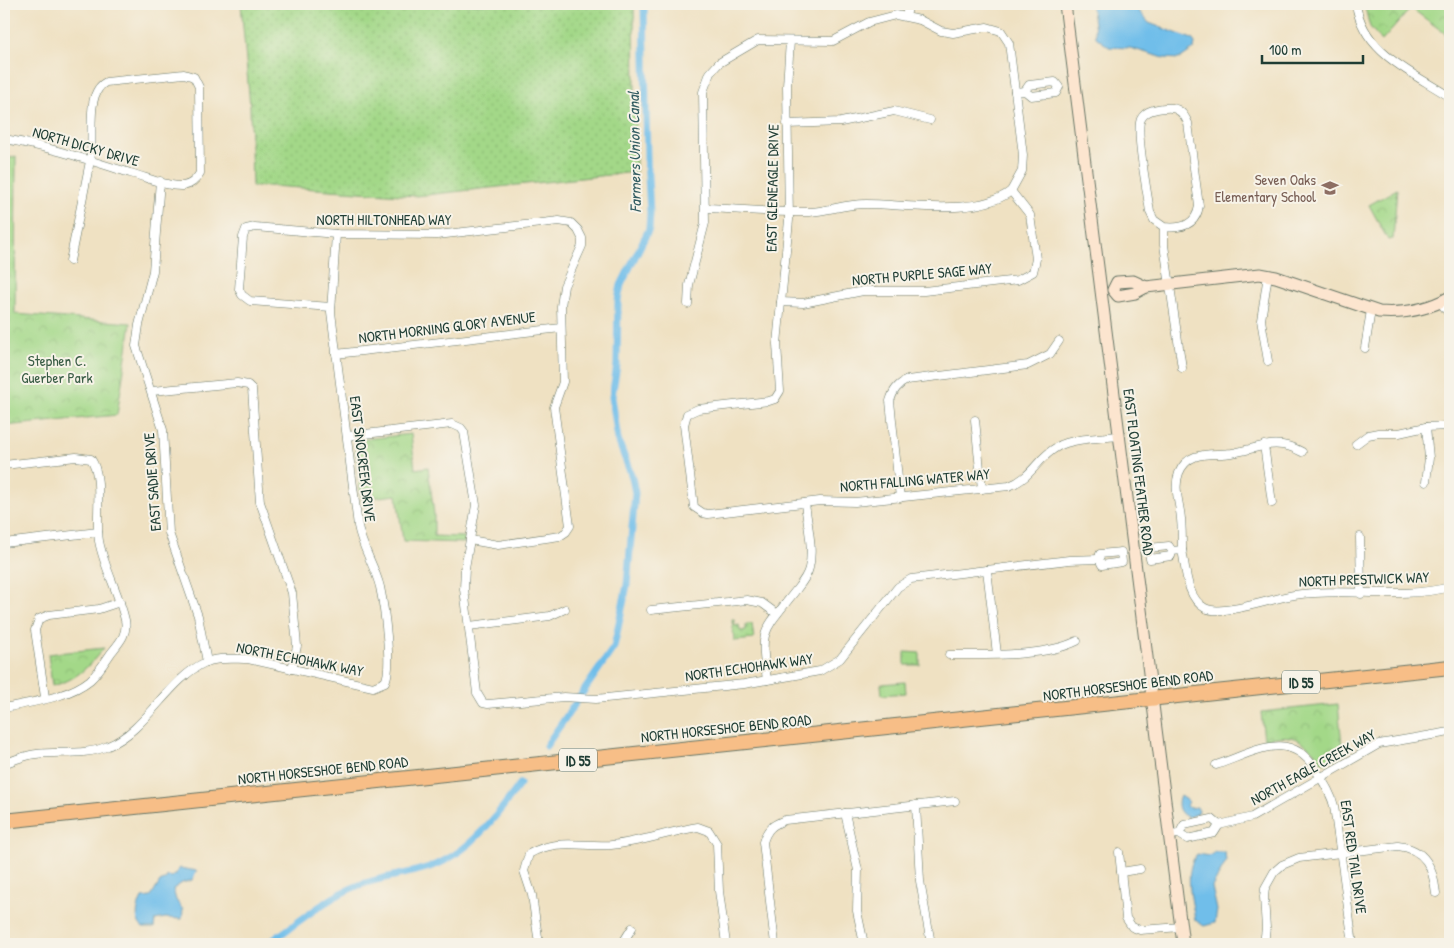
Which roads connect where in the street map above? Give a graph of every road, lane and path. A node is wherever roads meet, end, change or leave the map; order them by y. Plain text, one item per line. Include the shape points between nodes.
1 (908, 4) edge
2 (1065, 4) edge
3 (1356, 4) edge
4 (906, 16) junction
5 (790, 41) junction
6 (1075, 85) junction
7 (1015, 92) junction
8 (1450, 97) edge
9 (930, 120) dead end
10 (787, 124) junction
11 (4, 138) edge
12 (90, 161) junction
13 (160, 181) junction
14 (1011, 191) junction
15 (706, 208) junction
16 (789, 212) junction
17 (1164, 227) junction
18 (336, 234) junction
19 (70, 261) dead end
20 (1268, 274) junction
21 (1171, 284) junction
22 (1101, 292) junction
23 (1445, 300) edge
24 (781, 302) junction
25 (688, 304) dead end
26 (331, 307) junction
27 (1372, 310) junction
28 (1450, 315) edge
29 (561, 328) junction
30 (1059, 341) dead end
31 (1365, 348) dead end
32 (336, 354) junction
33 (1268, 361) dead end
34 (1182, 368) dead end
35 (152, 391) junction
36 (974, 420) dead end
37 (1450, 426) edge
38 (1426, 427) junction
39 (347, 436) junction
40 (1119, 436) junction
41 (1356, 444) dead end
42 (1264, 445) junction
43 (1302, 452) dead end
44 (4, 465) edge
45 (1426, 482) dead end
46 (982, 489) junction
47 (900, 498) junction
48 (805, 503) junction
49 (1272, 503) dead end
50 (698, 511) joint
51 (98, 532) junction
52 (1360, 538) dead end
53 (470, 540) junction
54 (4, 543) edge
55 (1182, 550) junction
56 (1129, 556) junction
57 (987, 570) junction
58 (1450, 587) edge
59 (1361, 594) junction
60 (120, 602) junction
61 (565, 609) dead end
62 (651, 610) dead end
63 (777, 614) junction
64 (469, 626) junction
65 (1077, 641) dead end
66 (996, 654) junction
67 (949, 655) dead end
68 (207, 662) junction
69 (1450, 666) edge
70 (292, 669) junction
71 (767, 680) junction
72 (385, 682) joint
73 (45, 697) junction
74 (1152, 700) junction
75 (4, 708) edge
76 (1450, 732) edge
77 (4, 764) edge
78 (1216, 765) dead end
79 (1321, 777) junction
80 (955, 801) dead end
81 (916, 805) junction
82 (846, 813) junction
83 (4, 821) edge
84 (1219, 825) junction
85 (1174, 834) junction
86 (1119, 852) dead end
87 (1340, 853) junction
88 (1140, 869) dead end
89 (1121, 872) junction
90 (1436, 893) dead end
91 (1181, 927) junction
92 (632, 928) dead end
93 (540, 944) edge
94 (622, 944) edge
95 (726, 944) edge
96 (775, 944) edge
97 (864, 944) edge
98 (931, 944) edge
99 (1183, 944) edge
100 (1264, 944) edge
101 (1354, 944) edge

1 - 4 street
2 - 6 main road, EAST FLOATING FEATHER ROAD
3 - 8 street via 1361,26 1374,45
4 - 5 street via 878,18 833,40
4 - 7 street via 952,33 987,27 1006,35
5 - 10 street, EAST GLENEAGLE DRIVE
5 - 15 street via 758,40 719,62 710,73 704,92
6 - 7 street via 1059,87 1056,93 1031,96 1025,91
6 - 22 main road, EAST FLOATING FEATHER ROAD
7 - 14 street via 1023,163 1020,178
9 - 10 street via 894,111 841,122
10 - 16 street, EAST GLENEAGLE DRIVE
11 - 12 street, NORTH DICKY DRIVE
12 - 13 street, NORTH DICKY DRIVE
12 - 13 street, NORTH DICKY DRIVE via 93,96 97,86 106,82 184,74 194,77 199,87 200,172 188,185
12 - 19 street
13 - 35 street, EAST SADIE DRIVE via 154,271 136,346
14 - 16 street via 990,202 934,208 864,204
14 - 24 street, NORTH PURPLE SAGE WAY via 1030,215 1036,259 1033,272 1018,280 924,291 871,290 811,302
15 - 16 street
15 - 25 street via 703,238 689,285
16 - 24 street, EAST GLENEAGLE DRIVE
17 - 17 street via 1154,220 1150,212 1139,127 1145,114 1154,109 1177,109 1188,123 1199,206 1198,215 1186,226
17 - 21 street
18 - 26 street, EAST SNOCREEK DRIVE
18 - 26 street, NORTH HILTONHEAD WAY via 255,227 246,229 242,237 239,289 242,295 250,301
18 - 29 street, NORTH HILTONHEAD WAY via 437,235 559,221 571,223 578,230 582,246 564,286
20 - 21 main road
20 - 27 main road
20 - 33 street via 1261,320
21 - 22 main road via 1146,287 1118,296 1114,290
21 - 34 street
22 - 40 main road, EAST FLOATING FEATHER ROAD
23 - 27 main road via 1403,312
23 - 28 street
24 - 50 street, EAST GLENEAGLE DRIVE via 777,344 778,396 769,401 698,408 687,414 684,425 692,501
26 - 32 street, EAST SNOCREEK DRIVE
27 - 31 street
29 - 32 street, NORTH MORNING GLORY AVENUE
29 - 53 street via 563,382 554,415 570,520 566,532 560,536 498,545
30 - 47 street via 1050,354 1035,364 907,380 895,388 890,401
32 - 39 street, EAST SNOCREEK DRIVE
35 - 68 street, EAST SADIE DRIVE via 163,430 169,533 198,616
35 - 70 street via 237,382 248,385 254,393 260,502 292,593 297,646
36 - 46 street
37 - 38 street
38 - 41 street via 1368,435
38 - 45 street via 1429,458
39 - 53 street via 452,424 461,428 467,437 476,505
39 - 72 street, EAST SNOCREEK DRIVE via 361,542 380,586 389,667
40 - 46 street, NORTH FALLING WATER WAY via 1059,445 1019,482
40 - 56 main road, EAST FLOATING FEATHER ROAD
42 - 43 street, NORTH PRESTWICK WAY via 1289,444
42 - 49 street
42 - 55 street, NORTH PRESTWICK WAY via 1232,453 1198,454 1187,461 1179,473 1176,487
44 - 51 street via 76,456 91,459 97,474
46 - 47 street, NORTH FALLING WATER WAY
47 - 48 street, NORTH FALLING WATER WAY
48 - 50 street, NORTH FALLING WATER WAY via 708,514
48 - 63 street via 810,568
51 - 54 street
51 - 60 street via 101,550
52 - 59 street
53 - 64 street via 464,577
55 - 56 street via 1172,551 1169,546 1148,548 1148,554
55 - 59 street, NORTH PRESTWICK WAY via 1189,590 1196,601 1217,612 1299,594
56 - 57 street, NORTH ECHOHAWK WAY via 1121,552 1100,554 1099,559
56 - 74 main road, EAST FLOATING FEATHER ROAD
57 - 66 street
57 - 71 street, NORTH ECHOHAWK WAY via 918,578 904,583 834,665 820,672
58 - 59 street, NORTH PRESTWICK WAY via 1420,592
60 - 73 street via 126,622 123,639 91,679 74,690
60 - 73 street via 99,609 39,619 36,630
61 - 64 street via 550,616
62 - 63 street via 747,600 762,603
63 - 71 street via 763,637
64 - 71 street, NORTH ECHOHAWK WAY via 477,694 483,703 493,705 573,697 596,699
65 - 66 street via 1061,648
66 - 67 street
68 - 70 street, NORTH ECHOHAWK WAY via 248,659
68 - 77 street, NORTH ECHOHAWK WAY via 184,679 138,725 108,746 90,751 36,754
69 - 74 highway, NORTH HORSESHOE BEND ROAD / ID 55 via 1165,696
70 - 72 street, NORTH ECHOHAWK WAY via 373,687
73 - 75 street
74 - 83 highway, NORTH HORSESHOE BEND ROAD / ID 55
74 - 85 main road, EAST FLOATING FEATHER ROAD
76 - 79 street, NORTH EAGLE CREEK WAY via 1379,744
78 - 79 street, EAST RED TAIL DRIVE via 1282,745 1291,746 1306,755
79 - 84 street, NORTH EAGLE CREEK WAY via 1252,817
79 - 87 street, EAST RED TAIL DRIVE via 1332,796
80 - 81 street
81 - 82 street
81 - 98 street via 920,881
82 - 96 street via 784,820 769,828 763,842
82 - 97 street via 858,870 857,910
84 - 85 street, NORTH EAGLE CREEK WAY via 1214,833 1187,839
84 - 85 street, NORTH EAGLE CREEK WAY via 1212,819 1184,825
85 - 91 main road, EAST FLOATING FEATHER ROAD
86 - 89 street
87 - 90 street via 1408,847 1422,854 1431,866
87 - 100 street via 1299,858 1274,872 1264,897
87 - 101 street, EAST RED TAIL DRIVE
88 - 89 street
89 - 91 street via 1126,918 1132,927 1140,930
91 - 99 main road, EAST FLOATING FEATHER ROAD
92 - 94 street
93 - 95 street via 532,895 524,871 529,854 562,843 610,845 698,827 709,831 717,844 719,900

